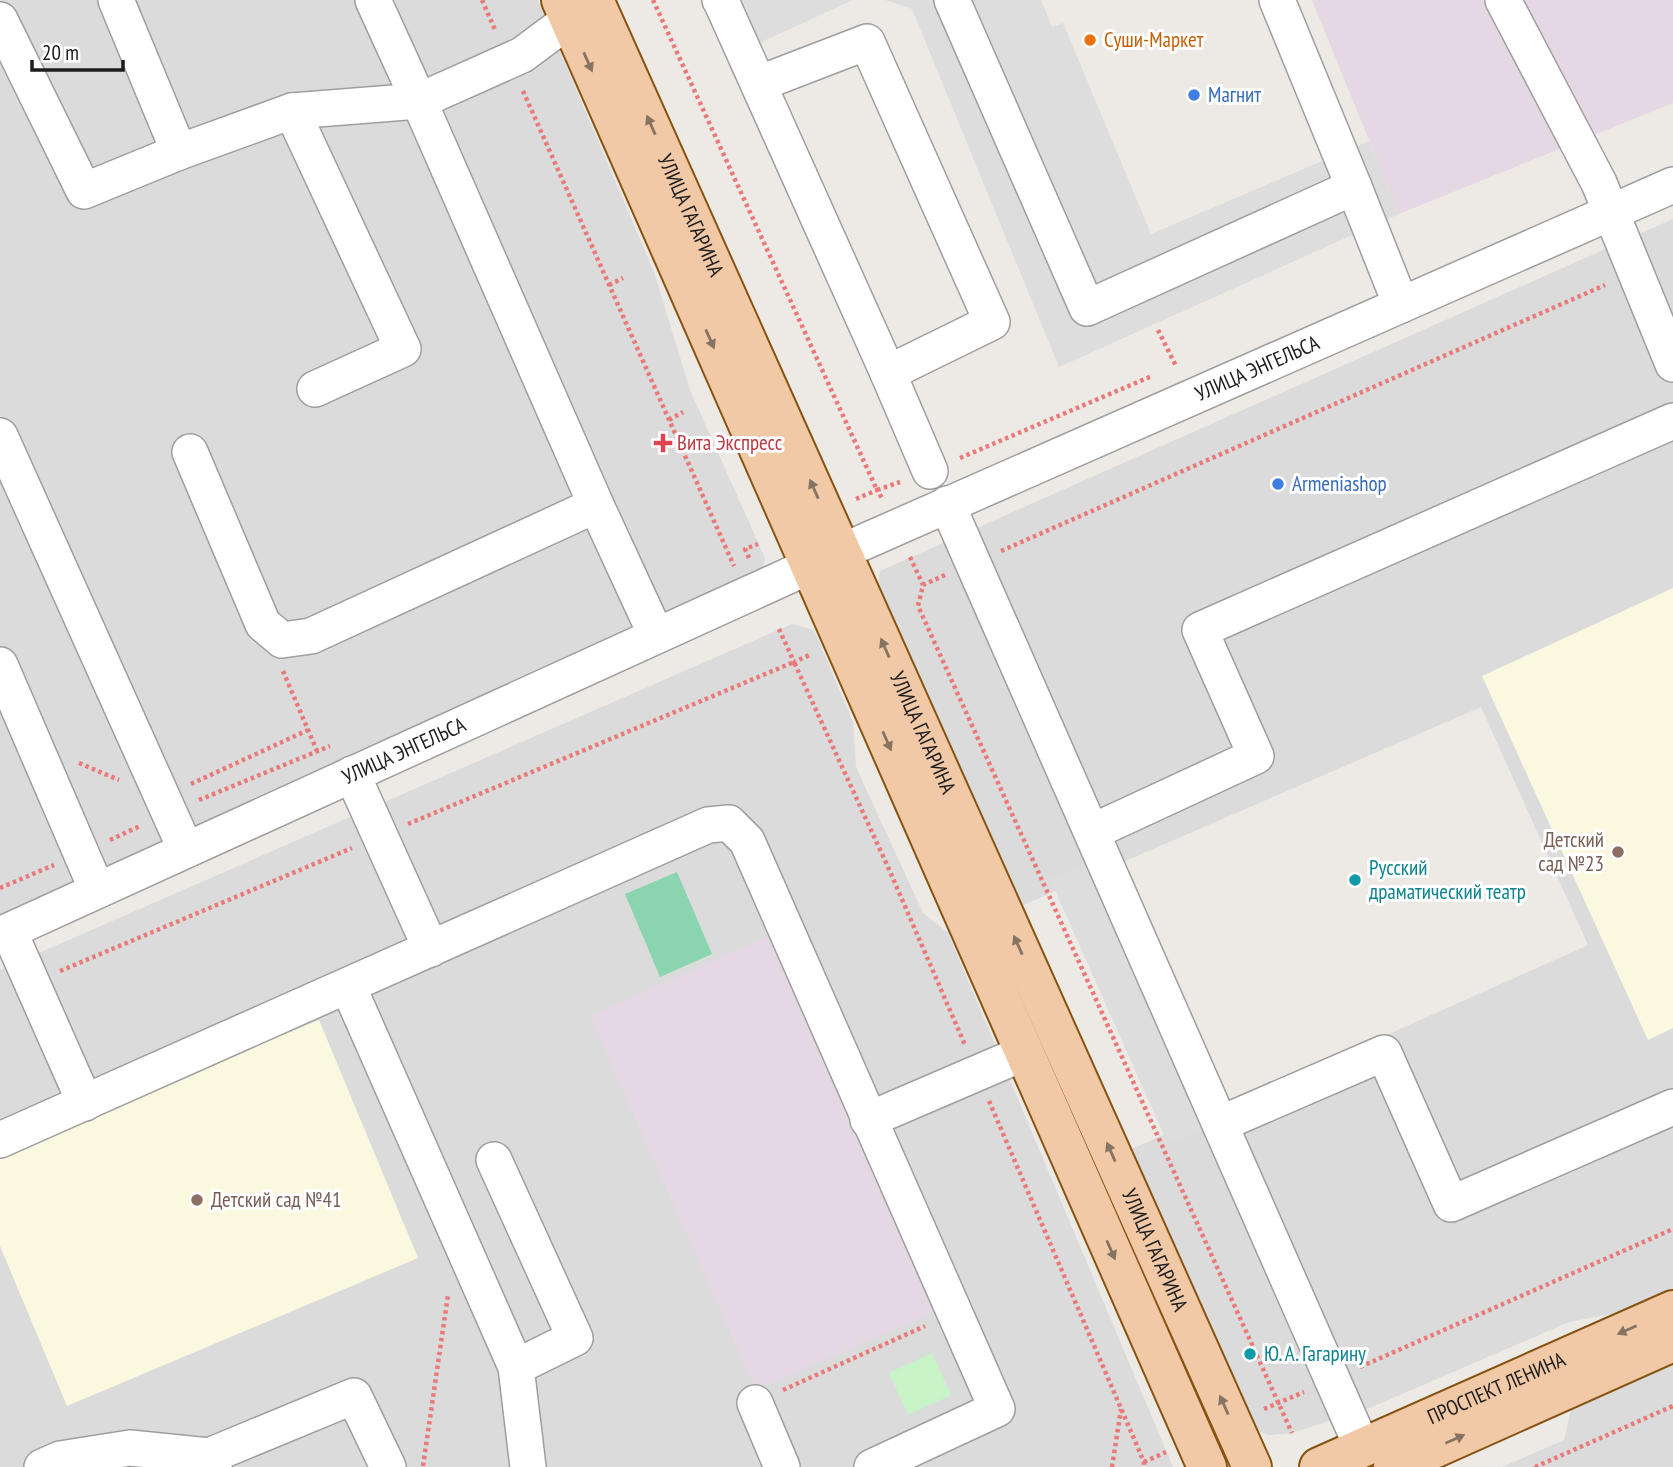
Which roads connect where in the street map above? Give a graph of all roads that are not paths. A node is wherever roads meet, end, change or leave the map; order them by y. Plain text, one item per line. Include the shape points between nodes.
1 (116, 0) edge
2 (373, 0) edge
3 (721, 0) edge
4 (952, 0) edge
5 (1277, 0) edge
6 (1503, 0) edge
7 (584, 4) edge
8 (0, 20) edge
9 (758, 84) junction
10 (419, 101) junction
11 (292, 111) junction
12 (179, 152) junction
13 (1673, 185) edge
14 (1354, 187) junction
15 (1612, 212) junction
16 (1401, 305) junction
17 (1673, 364) edge
18 (888, 373) junction
19 (314, 389) dead end
20 (1673, 421) edge
21 (0, 436) edge
22 (190, 452) dead end
23 (930, 471) dead end
24 (947, 504) junction
25 (596, 505) junction
26 (826, 559) junction
27 (656, 635) junction
28 (0, 665) edge
29 (352, 774) junction
30 (1092, 832) junction
31 (186, 850) junction
32 (97, 890) junction
33 (4, 933) edge
34 (431, 949) junction
35 (348, 986) junction
36 (1024, 1053) junction
37 (85, 1103) junction
38 (1673, 1107) edge
39 (868, 1120) junction
40 (1220, 1124) junction
41 (0, 1140) edge
42 (494, 1160) dead end
43 (1673, 1310) edge
44 (1673, 1342) edge
45 (516, 1367) junction
46 (755, 1403) road end
47 (1378, 1457) edge
48 (212, 1462) edge
49 (42, 1467) edge
50 (388, 1467) edge
51 (528, 1467) edge
52 (782, 1467) edge
53 (872, 1467) edge
54 (1207, 1467) edge
55 (1252, 1467) edge
56 (1319, 1467) edge

1 - 12 street
2 - 10 street
3 - 9 street
4 - 14 street via 1087,308
5 - 14 street
6 - 15 street
7 - 10 street via 522,55
7 - 26 main road, УЛИЦА ГАГАРИНА
8 - 12 street via 84,191
9 - 18 street
9 - 18 street via 867,43 992,322
10 - 11 street
10 - 25 street
11 - 12 street
11 - 19 street via 403,349
13 - 15 street, УЛИЦА ЭНГЕЛЬСА
14 - 16 street
15 - 16 street, УЛИЦА ЭНГЕЛЬСА
15 - 17 street
16 - 24 street, УЛИЦА ЭНГЕЛЬСА
18 - 23 street
20 - 30 street via 1200,630 1256,757
21 - 31 street
22 - 25 street via 263,624 282,640 311,636
24 - 26 street, УЛИЦА ЭНГЕЛЬСА
24 - 30 street
25 - 27 street
26 - 27 street, УЛИЦА ЭНГЕЛЬСА
26 -> 36 main road, УЛИЦА ГАГАРИНА
55 -> 26 main road, УЛИЦА ГАГАРИНА
27 - 29 street, УЛИЦА ЭНГЕЛЬСА
28 - 32 street
29 - 31 street, УЛИЦА ЭНГЕЛЬСА
29 - 34 street
30 - 40 street
31 - 32 street, УЛИЦА ЭНГЕЛЬСА
32 - 33 street, УЛИЦА ЭНГЕЛЬСА
33 - 37 street via 32,983
34 - 35 street
34 - 39 street via 708,825 729,822 747,841
35 - 37 street
35 - 45 street
36 - 39 street
36 -> 54 main road, УЛИЦА ГАГАРИНА
37 - 41 street
38 - 40 street via 1451,1204 1384,1053
39 - 53 street via 997,1409
40 - 47 street via 1333,1380
42 - 45 street via 575,1338
43 -> 47 main road, ПРОСПЕКТ ЛЕНИНА
47 -> 44 main road, ПРОСПЕКТ ЛЕНИНА
45 - 51 street
46 - 52 street
47 - 56 main road, ПРОСПЕКТ ЛЕНИНА
48 - 49 street via 130,1448 60,1459
48 - 50 street via 354,1396

